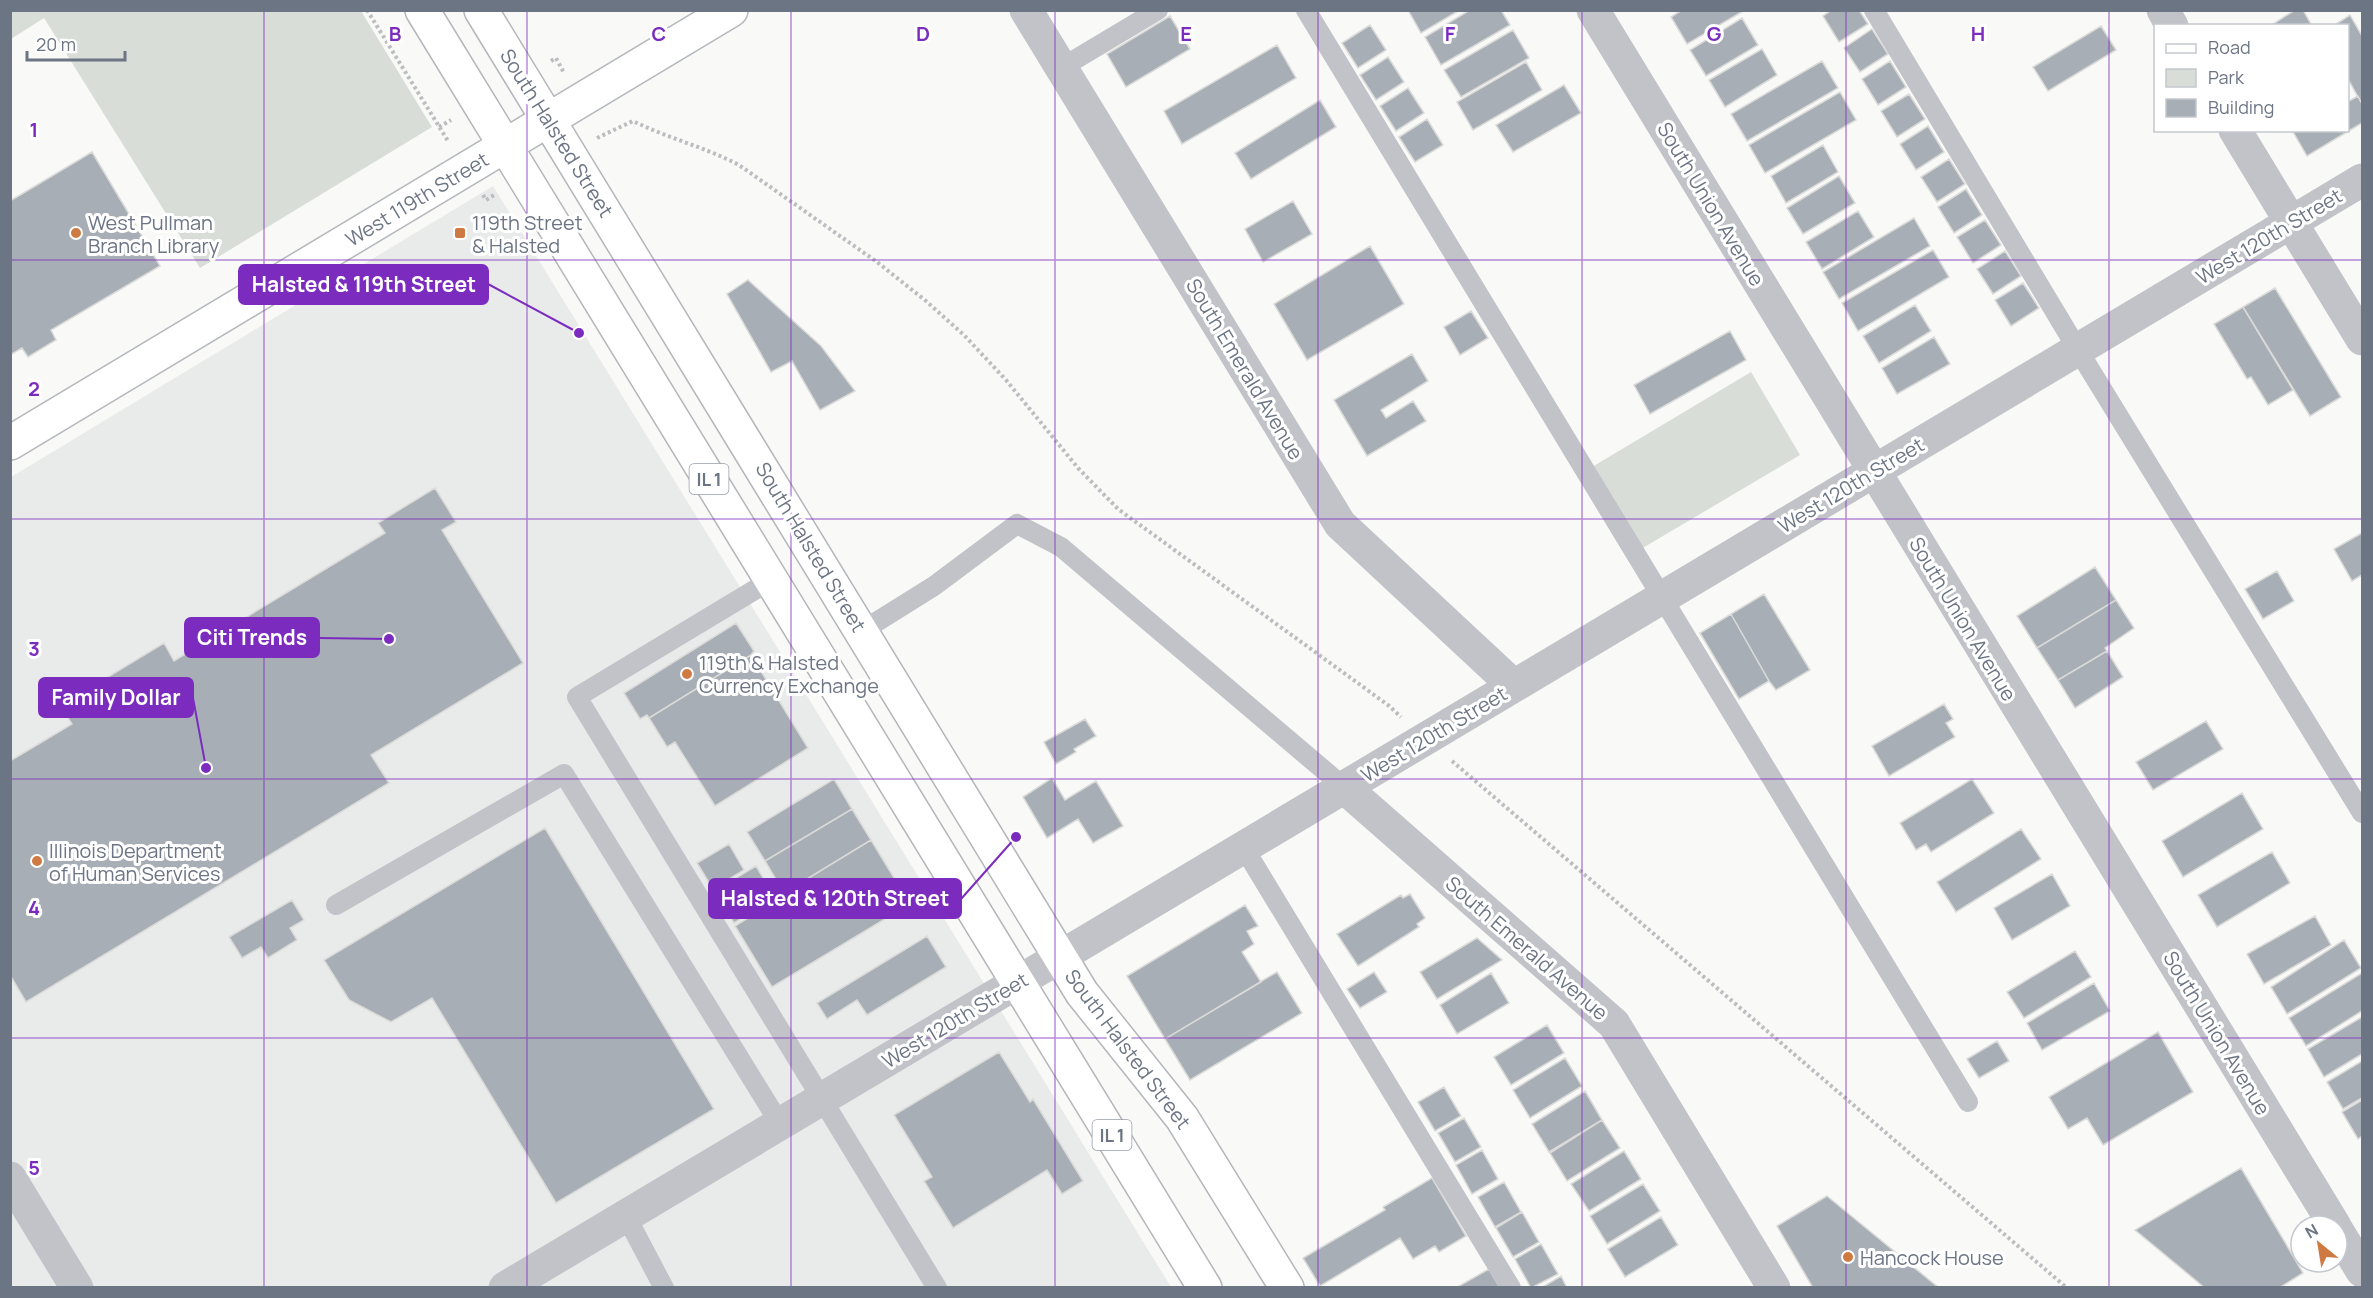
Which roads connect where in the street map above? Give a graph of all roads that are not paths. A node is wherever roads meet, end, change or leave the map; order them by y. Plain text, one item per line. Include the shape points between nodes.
1 (422, 10) edge
2 (481, 10) edge
3 (731, 10) edge
4 (1026, 10) edge
5 (1158, 10) edge
6 (1306, 10) edge
7 (1593, 10) edge
8 (1874, 10) edge
9 (2163, 10) edge
10 (2171, 24) edge
11 (1061, 68) junction
12 (549, 119) junction
13 (2236, 132) edge
14 (505, 145) junction
15 (2362, 180) edge
16 (2291, 223) junction
17 (2362, 339) edge
18 (2078, 350) junction
19 (10, 443) edge
20 (1874, 472) junction
21 (771, 580) junction
22 (1662, 598) junction
23 (862, 631) junction
24 (1514, 686) junction
25 (1345, 788) junction
26 (2362, 813) edge
27 (1244, 848) junction
28 (336, 905) dead end
29 (1060, 958) junction
30 (1018, 983) junction
31 (823, 1098) junction
32 (1968, 1102) dead end
33 (780, 1125) junction
34 (10, 1178) edge
35 (2333, 1214) edge
36 (626, 1216) junction
37 (2349, 1243) edge
38 (2362, 1271) edge
39 (76, 1287) edge
40 (505, 1287) edge
41 (664, 1287) edge
42 (937, 1287) edge
43 (1205, 1287) edge
44 (1287, 1287) edge
45 (1511, 1287) edge
46 (1774, 1287) edge

1 - 14 main road, IL 1
2 - 12 main road, South Halsted Street / IL 1
3 - 12 main road, West 119th Street
4 - 11 street, South Emerald Avenue
5 - 11 lane
6 - 22 lane
7 - 20 street, South Union Avenue
8 - 18 lane
9 - 10 street
11 - 24 street, South Emerald Avenue via 1340,524
12 - 14 main road, West 119th Street
12 - 23 main road, South Halsted Street / IL 1
13 - 16 street
14 - 19 main road, West 119th Street
14 - 21 main road, IL 1
15 - 16 street, West 120th Street
16 - 17 street
16 - 18 street, West 120th Street
18 - 20 street, West 120th Street
18 - 26 lane
20 - 22 street, West 120th Street
20 - 35 street, South Union Avenue
21 - 30 main road, IL 1
21 - 31 lane via 577,697
22 - 24 street, West 120th Street
22 - 32 lane
23 - 25 lane via 934,586 1017,524 1061,547
23 - 29 main road, South Halsted Street / IL 1
24 - 25 street, West 120th Street
25 - 27 street, West 120th Street
25 - 46 street, South Emerald Avenue via 1614,1024
27 - 29 street, West 120th Street
27 - 45 lane
28 - 33 lane via 564,774
29 - 30 street, West 120th Street
29 - 44 main road, South Halsted Street / IL 1 via 1082,993 1182,1118
30 - 31 street, West 120th Street
30 - 43 main road, IL 1
31 - 33 street, West 120th Street
31 - 42 lane
33 - 36 street, West 120th Street
34 - 39 street
36 - 40 street, West 120th Street
36 - 41 lane
37 - 38 street, South Union Avenue

